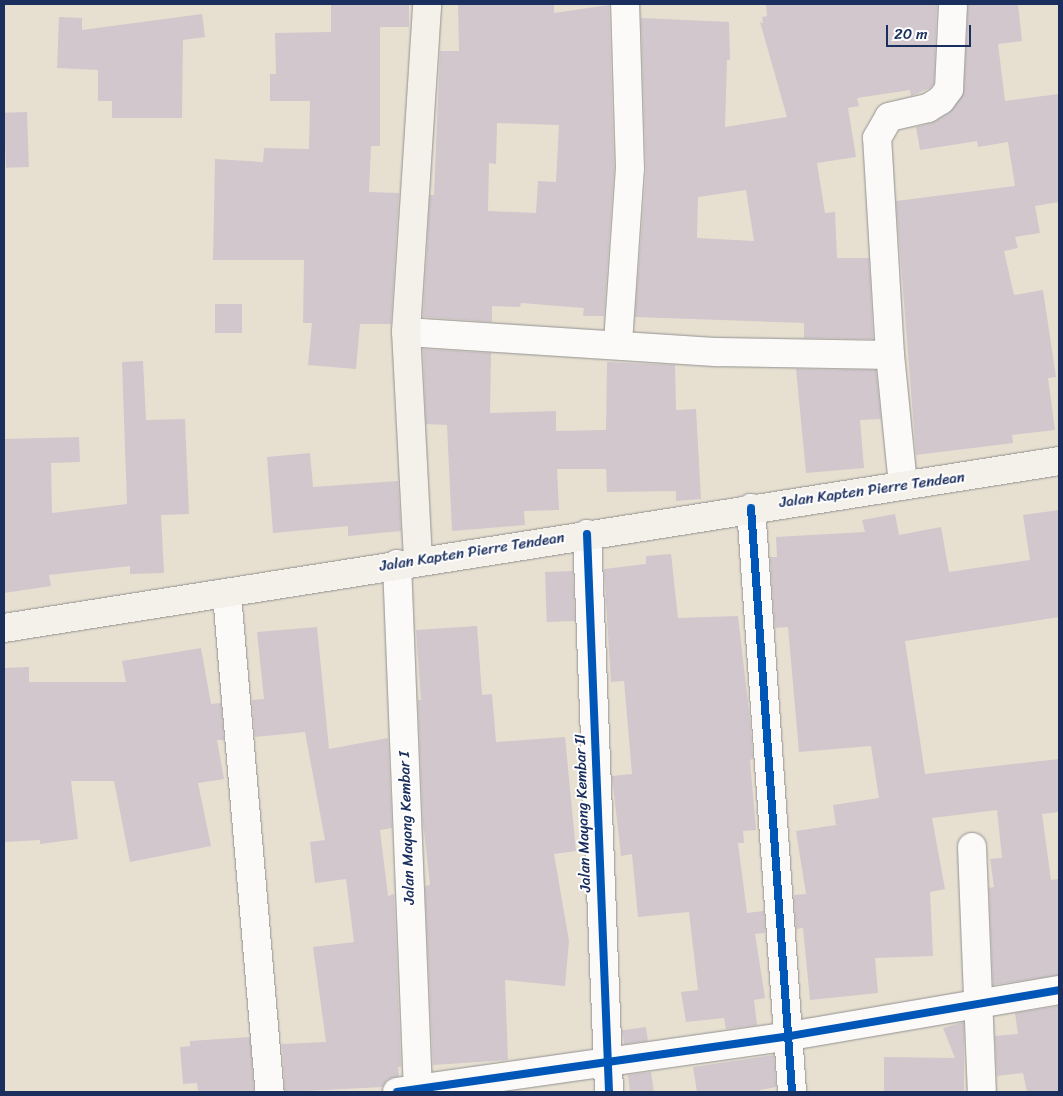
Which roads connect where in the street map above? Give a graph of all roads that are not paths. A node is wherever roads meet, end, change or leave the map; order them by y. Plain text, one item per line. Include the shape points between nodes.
1 (427, 4) edge
2 (625, 4) edge
3 (953, 4) edge
4 (406, 332) junction
5 (618, 343) junction
6 (890, 355) junction
7 (1059, 461) edge
8 (903, 485) junction
9 (751, 508) junction
10 (587, 534) junction
11 (407, 562) junction
12 (227, 595) junction
13 (4, 628) edge
14 (972, 847) dead end
15 (1059, 990) edge
16 (976, 1002) junction
17 (790, 1036) junction
18 (607, 1064) junction
19 (411, 1091) edge
20 (270, 1092) edge
21 (609, 1092) edge
22 (792, 1092) edge
23 (982, 1092) edge

1 - 4 main road
2 - 5 street via 630,169
3 - 6 street via 949,89 941,100 928,108 889,118 879,131 877,158
4 - 5 street
4 - 11 main road
5 - 6 street via 718,352
6 - 8 street
7 - 8 main road, Jalan Kapten Pierre Tendean
8 - 9 main road, Jalan Kapten Pierre Tendean
9 - 10 main road, Jalan Kapten Pierre Tendean
9 - 17 street
10 - 11 main road, Jalan Kapten Pierre Tendean
10 - 18 street, Jalan Mayang Kembar II
11 - 12 main road, Jalan Kapten Pierre Tendean
11 - 19 street, Jalan Mayang Kembar I
12 - 13 main road, Jalan Kapten Pierre Tendean
12 - 20 street
14 - 16 street
15 - 16 street
16 - 17 street
16 - 23 street
17 - 18 street
17 - 22 street
18 - 19 street
18 - 21 street, Jalan Mayang Kembar II

